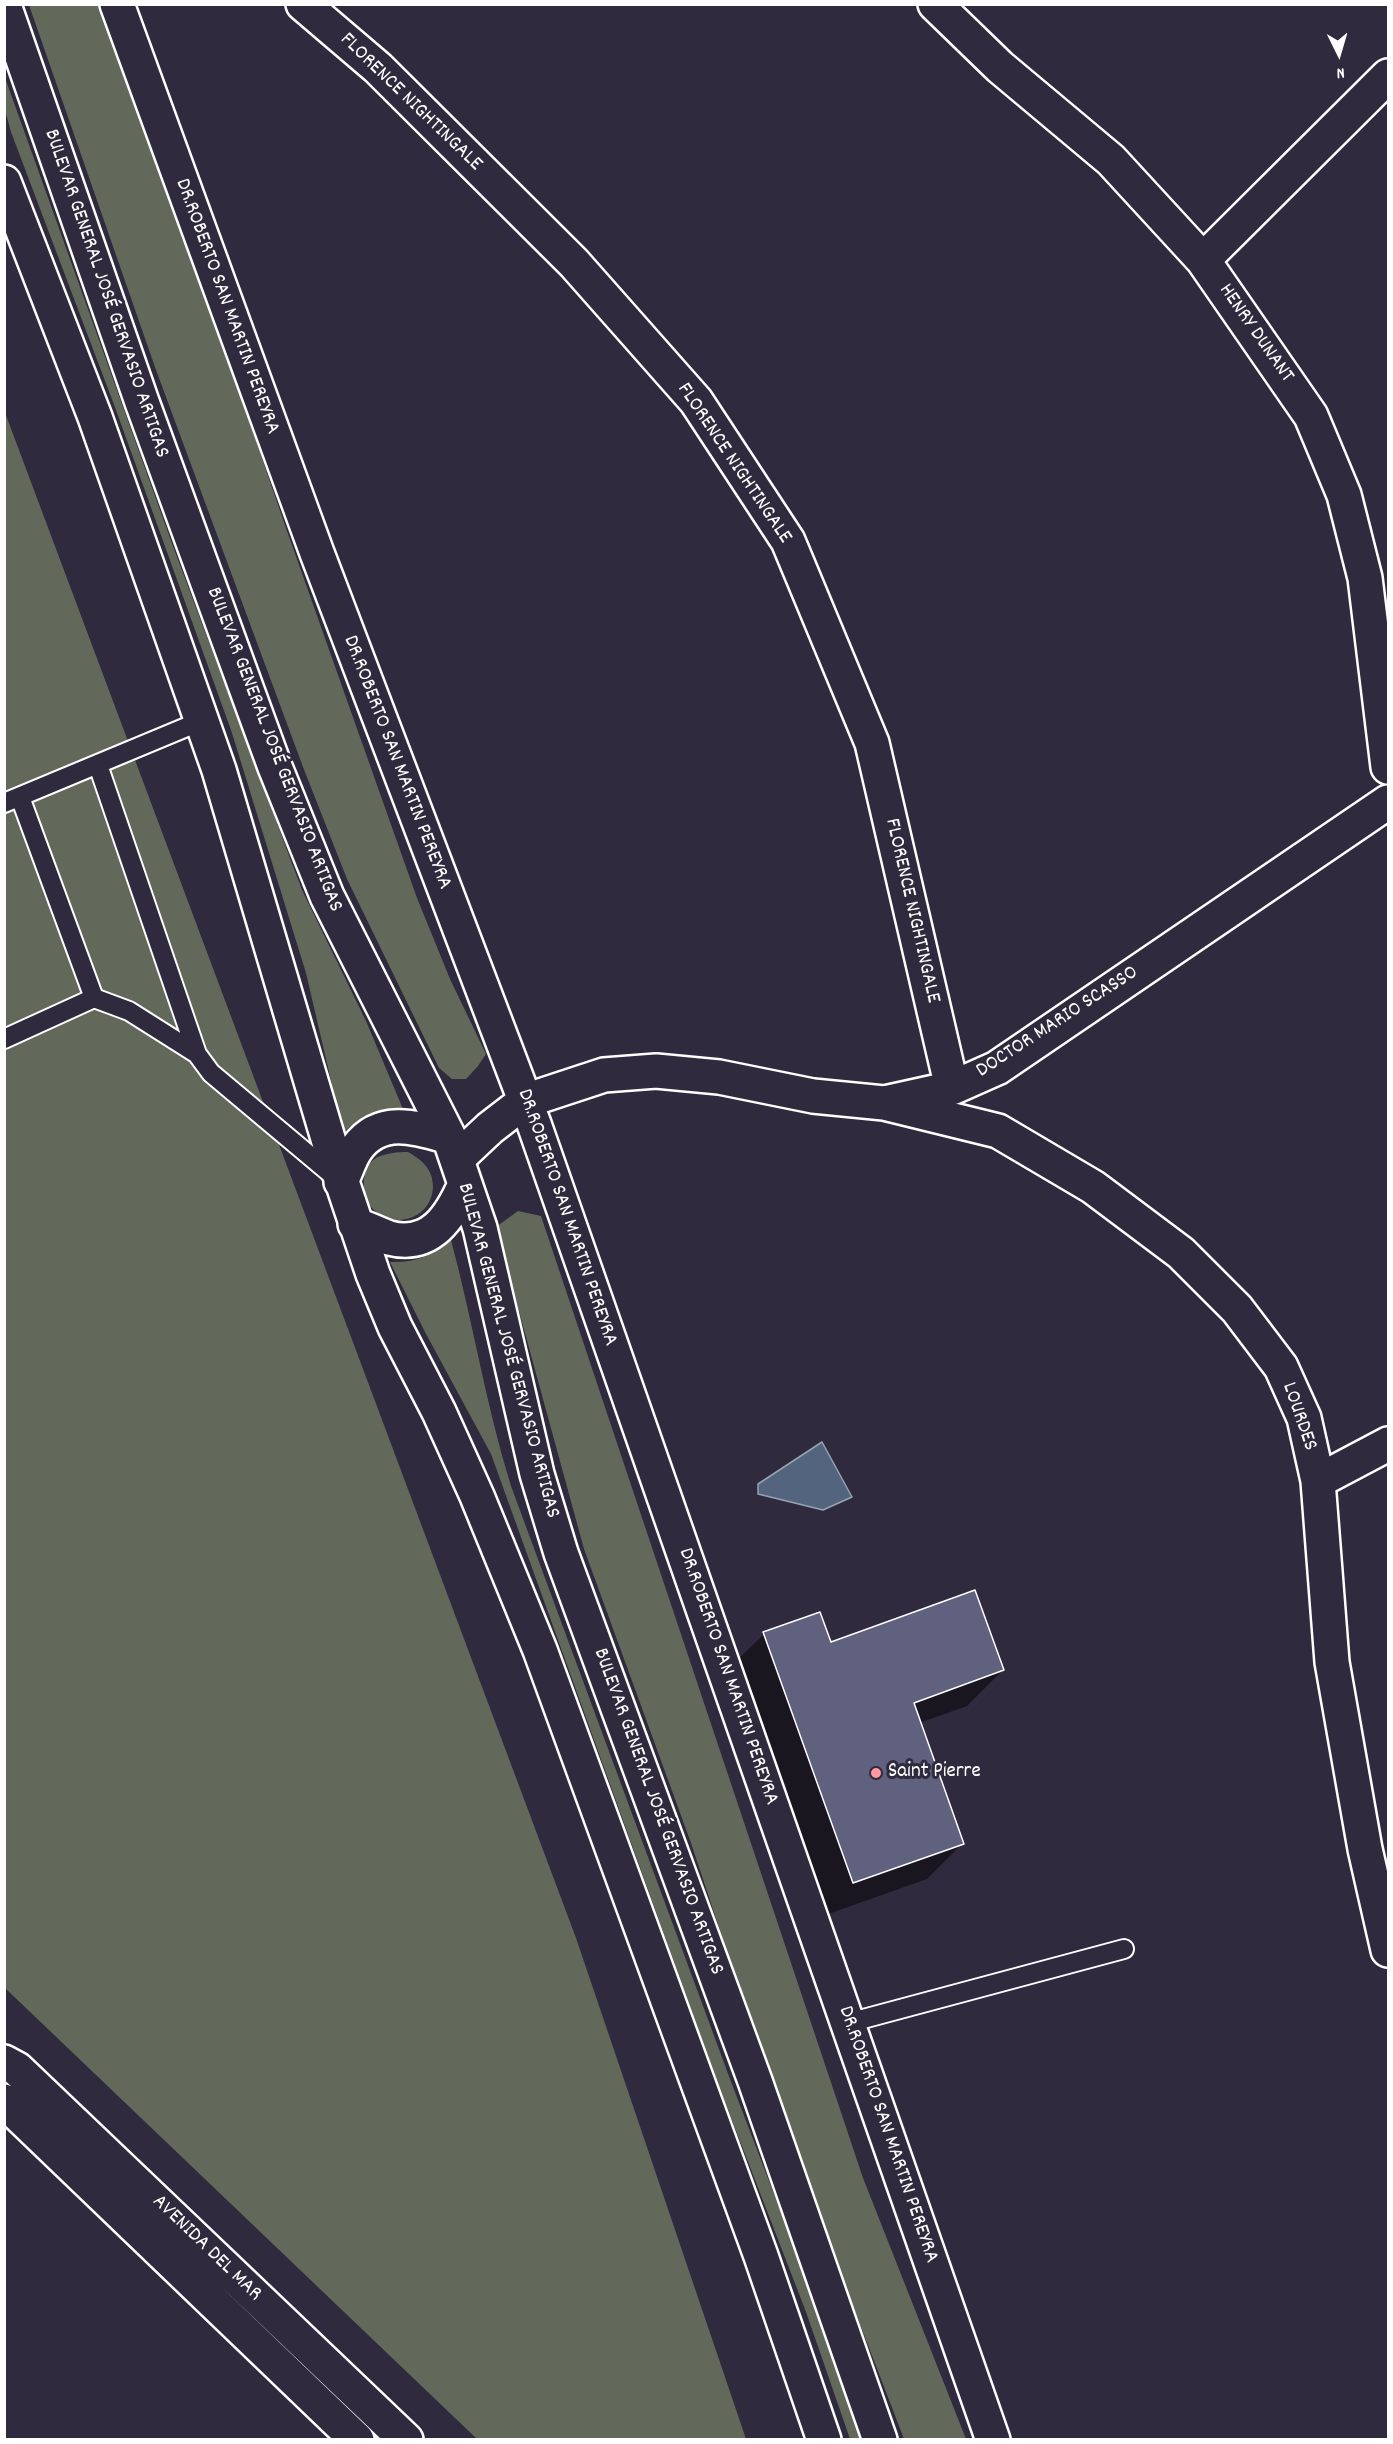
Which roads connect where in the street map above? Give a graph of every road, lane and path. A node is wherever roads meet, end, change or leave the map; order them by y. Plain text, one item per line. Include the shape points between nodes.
1 (117, 4) edge
2 (303, 4) edge
3 (935, 4) edge
4 (4, 5) edge
5 (1389, 76) edge
6 (4, 182) edge
7 (1203, 260) junction
8 (201, 722) junction
9 (98, 765) junction
10 (1389, 767) edge
11 (12, 800) edge
12 (1389, 802) edge
13 (94, 998) junction
14 (4, 1039) edge
15 (197, 1054) junction
16 (952, 1088) junction
17 (525, 1101) junction
18 (884, 1103) junction
19 (457, 1160) junction
20 (341, 1182) junction
21 (355, 1224) junction
22 (1389, 1444) edge
23 (1318, 1481) junction
24 (1124, 1949) dead end
25 (1389, 1950) edge
26 (848, 2023) junction
27 (4, 2062) edge
28 (4, 2101) edge
29 (357, 2439) edge
30 (406, 2439) edge
31 (824, 2439) edge
32 (880, 2439) edge
33 (993, 2439) edge

1 - 17 street, DR.ROBERTO SAN MARTIN PEREYRA via 317,553
2 - 16 street, FLORENCE NIGHTINGALE via 378,68 574,263 696,401 788,541 872,743
3 - 7 street, HENRY DUNANT via 1000,67 1111,160
4 - 19 street, BULEVAR GENERAL JOSÉ GERVASIO ARTIGAS via 142,402 275,766 327,896
5 - 7 street
6 - 8 street via 95,417
7 - 10 street, HENRY DUNANT via 1311,416 1344,495 1365,578
8 - 9 lane
8 - 20 street via 219,770
9 - 11 lane
9 - 15 lane
11 - 13 lane
12 - 16 street, DOCTOR MARIO SCASSO via 997,1068
13 - 14 lane
13 - 15 lane via 129,1011
15 - 20 lane via 212,1073
16 - 18 street, DOCTOR MARIO SCASSO
17 - 18 street, DOCTOR MARIO SCASSO via 604,1075 656,1071
17 - 19 street, DOCTOR MARIO SCASSO
17 - 26 street, DR.ROBERTO SAN MARTIN PEREYRA
18 - 23 street, LOURDES via 998,1131 1093,1188 1181,1252 1237,1309 1281,1367 1304,1418
19 - 20 street via 411,1125 391,1127 372,1135 357,1148
19 - 21 street via 453,1212 441,1226 408,1240 390,1238
19 - 32 street, BULEVAR GENERAL JOSÉ GERVASIO ARTIGAS via 480,1228 537,1474 561,1553 755,2081
20 - 21 street
21 - 31 street via 395,1327 477,1496 540,1650
22 - 23 street
23 - 25 street, LOURDES via 1332,1662 1365,1849
24 - 26 lane
26 - 33 street, DR.ROBERTO SAN MARTIN PEREYRA
27 - 30 street, AVENIDA DEL MAR via 17,2069
28 - 29 street, AVENIDA DEL MAR

